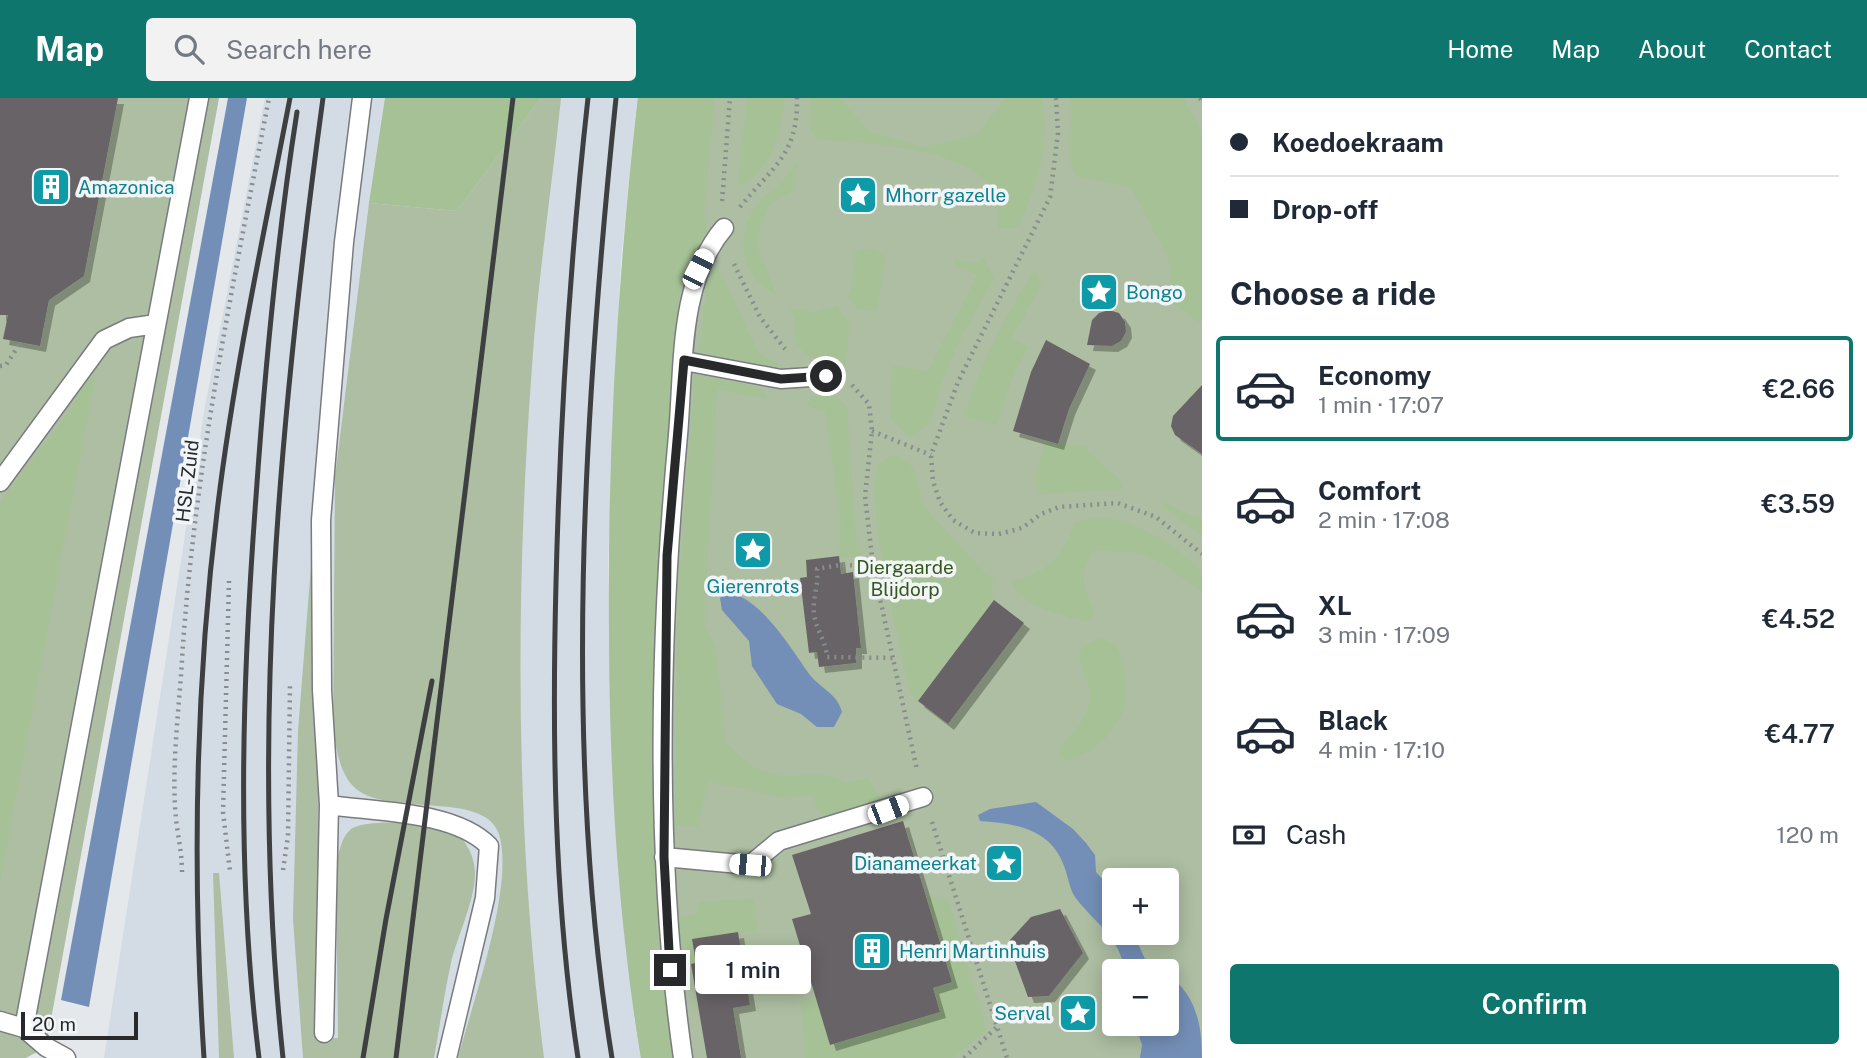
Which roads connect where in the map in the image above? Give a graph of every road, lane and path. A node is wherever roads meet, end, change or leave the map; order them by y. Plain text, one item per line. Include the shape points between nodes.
1 (199, 98) edge
2 (269, 98) edge
3 (362, 98) edge
4 (730, 98) edge
5 (797, 98) edge
6 (1056, 98) edge
7 (724, 228) junction
8 (156, 324) junction
9 (21, 342) dead end
10 (684, 360) junction
11 (0, 369) edge
12 (826, 376) junction
13 (872, 431) junction
14 (931, 455) junction
15 (0, 482) edge
16 (1202, 554) edge
17 (873, 566) junction
18 (229, 581) dead end
19 (894, 658) junction
20 (923, 797) junction
21 (329, 806) junction
22 (664, 857) junction
23 (230, 871) dead end
24 (182, 872) dead end
25 (0, 1021) edge
26 (998, 1026) junction
27 (24, 1028) junction
28 (324, 1033) dead end
29 (66, 1058) edge
30 (447, 1058) edge
31 (683, 1058) edge
32 (964, 1058) edge
33 (1007, 1058) edge

1 - 8 lane
2 - 24 path, HSL-Zuid via 217,372 196,514 178,735 176,820
3 - 21 lane via 344,242 321,520 322,690
4 - 7 path via 722,187
5 - 7 path via 791,146
6 - 14 path via 1058,132 1050,197 958,382
7 - 10 lane via 698,269
7 - 12 path via 742,285 760,317 801,366
8 - 15 lane via 129,328 104,340
8 - 27 lane
9 - 11 path
10 - 12 lane via 781,379
10 - 22 lane via 667,556
12 - 13 path via 854,386 869,404
13 - 14 path
13 - 17 path via 865,496
14 - 16 path via 940,502 953,520 975,533 1023,528 1059,507 1118,503 1156,517
17 - 19 path
17 - 19 path via 817,569 813,613 826,642 827,657
18 - 23 path via 223,812
19 - 20 path
20 - 22 lane via 779,841 750,865
20 - 26 path
21 - 28 lane
21 - 30 lane via 452,822 476,832 489,846 485,898
22 - 31 lane via 670,970
25 - 27 lane
26 - 32 path
26 - 33 path
27 - 29 lane

